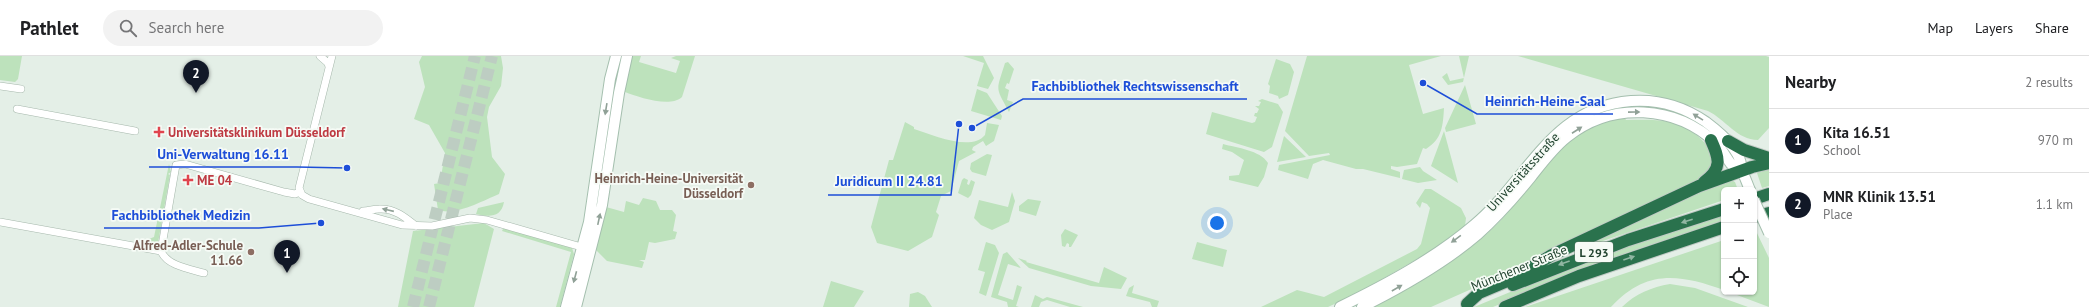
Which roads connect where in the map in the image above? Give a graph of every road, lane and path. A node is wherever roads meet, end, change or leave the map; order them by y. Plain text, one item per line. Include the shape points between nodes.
1 (320, 56) edge
2 (332, 56) edge
3 (616, 56) edge
4 (627, 56) edge
5 (329, 67) junction
6 (0, 86) edge
7 (21, 89) dead end
8 (17, 109) dead end
9 (135, 131) dead end
10 (1710, 140) junction
11 (1728, 141) junction
12 (1769, 158) edge
13 (1769, 163) edge
14 (1745, 181) edge
15 (1699, 186) junction
16 (300, 192) junction
17 (1769, 194) edge
18 (1757, 198) edge
19 (1757, 206) edge
20 (1721, 209) edge
21 (357, 212) junction
22 (1769, 213) edge
23 (1757, 216) edge
24 (0, 222) edge
25 (416, 226) junction
26 (1721, 228) edge
27 (1769, 233) edge
28 (587, 248) junction
29 (161, 251) junction
30 (204, 273) dead end
31 (1464, 306) edge
32 (566, 307) edge
33 (576, 307) edge
34 (1340, 307) edge
35 (1362, 307) edge
36 (1505, 307) edge

1 - 5 street
2 - 5 street
3 -> 28 street via 610,79
28 -> 4 street via 605,189
5 - 16 street
6 - 7 street
8 - 9 street
10 - 14 street, Universitätsstraße via 1719,147
10 - 15 highway via 1718,155 1717,166 1711,177
35 -> 10 street, Universitätsstraße via 1435,265 1476,236 1503,210 1559,145 1585,125 1617,114 1652,113 1677,119 1694,127
11 - 12 highway via 1744,150
11 - 14 street, Universitätsstraße via 1741,160
11 -> 34 street, Universitätsstraße via 1699,117 1676,106 1644,100 1603,106 1573,120 1551,138 1500,199 1464,233 1405,273
13 - 14 highway
14 - 15 highway
15 - 31 highway via 1552,255 1512,279 1479,293
16 - 21 street via 309,199
16 - 29 street via 284,192 179,164 175,168
17 - 18 highway
19 - 27 street, bridge
20 -> 31 highway, Münchener Straße / L 293 via 1620,242
21 - 25 street via 389,222
25 -> 21 street via 394,211 381,209
22 - 23 highway
24 - 29 street
25 - 28 street via 432,226 473,218
36 -> 26 highway, L 293 via 1586,274
28 -> 32 street
28 - 33 street
29 - 30 street via 170,262

